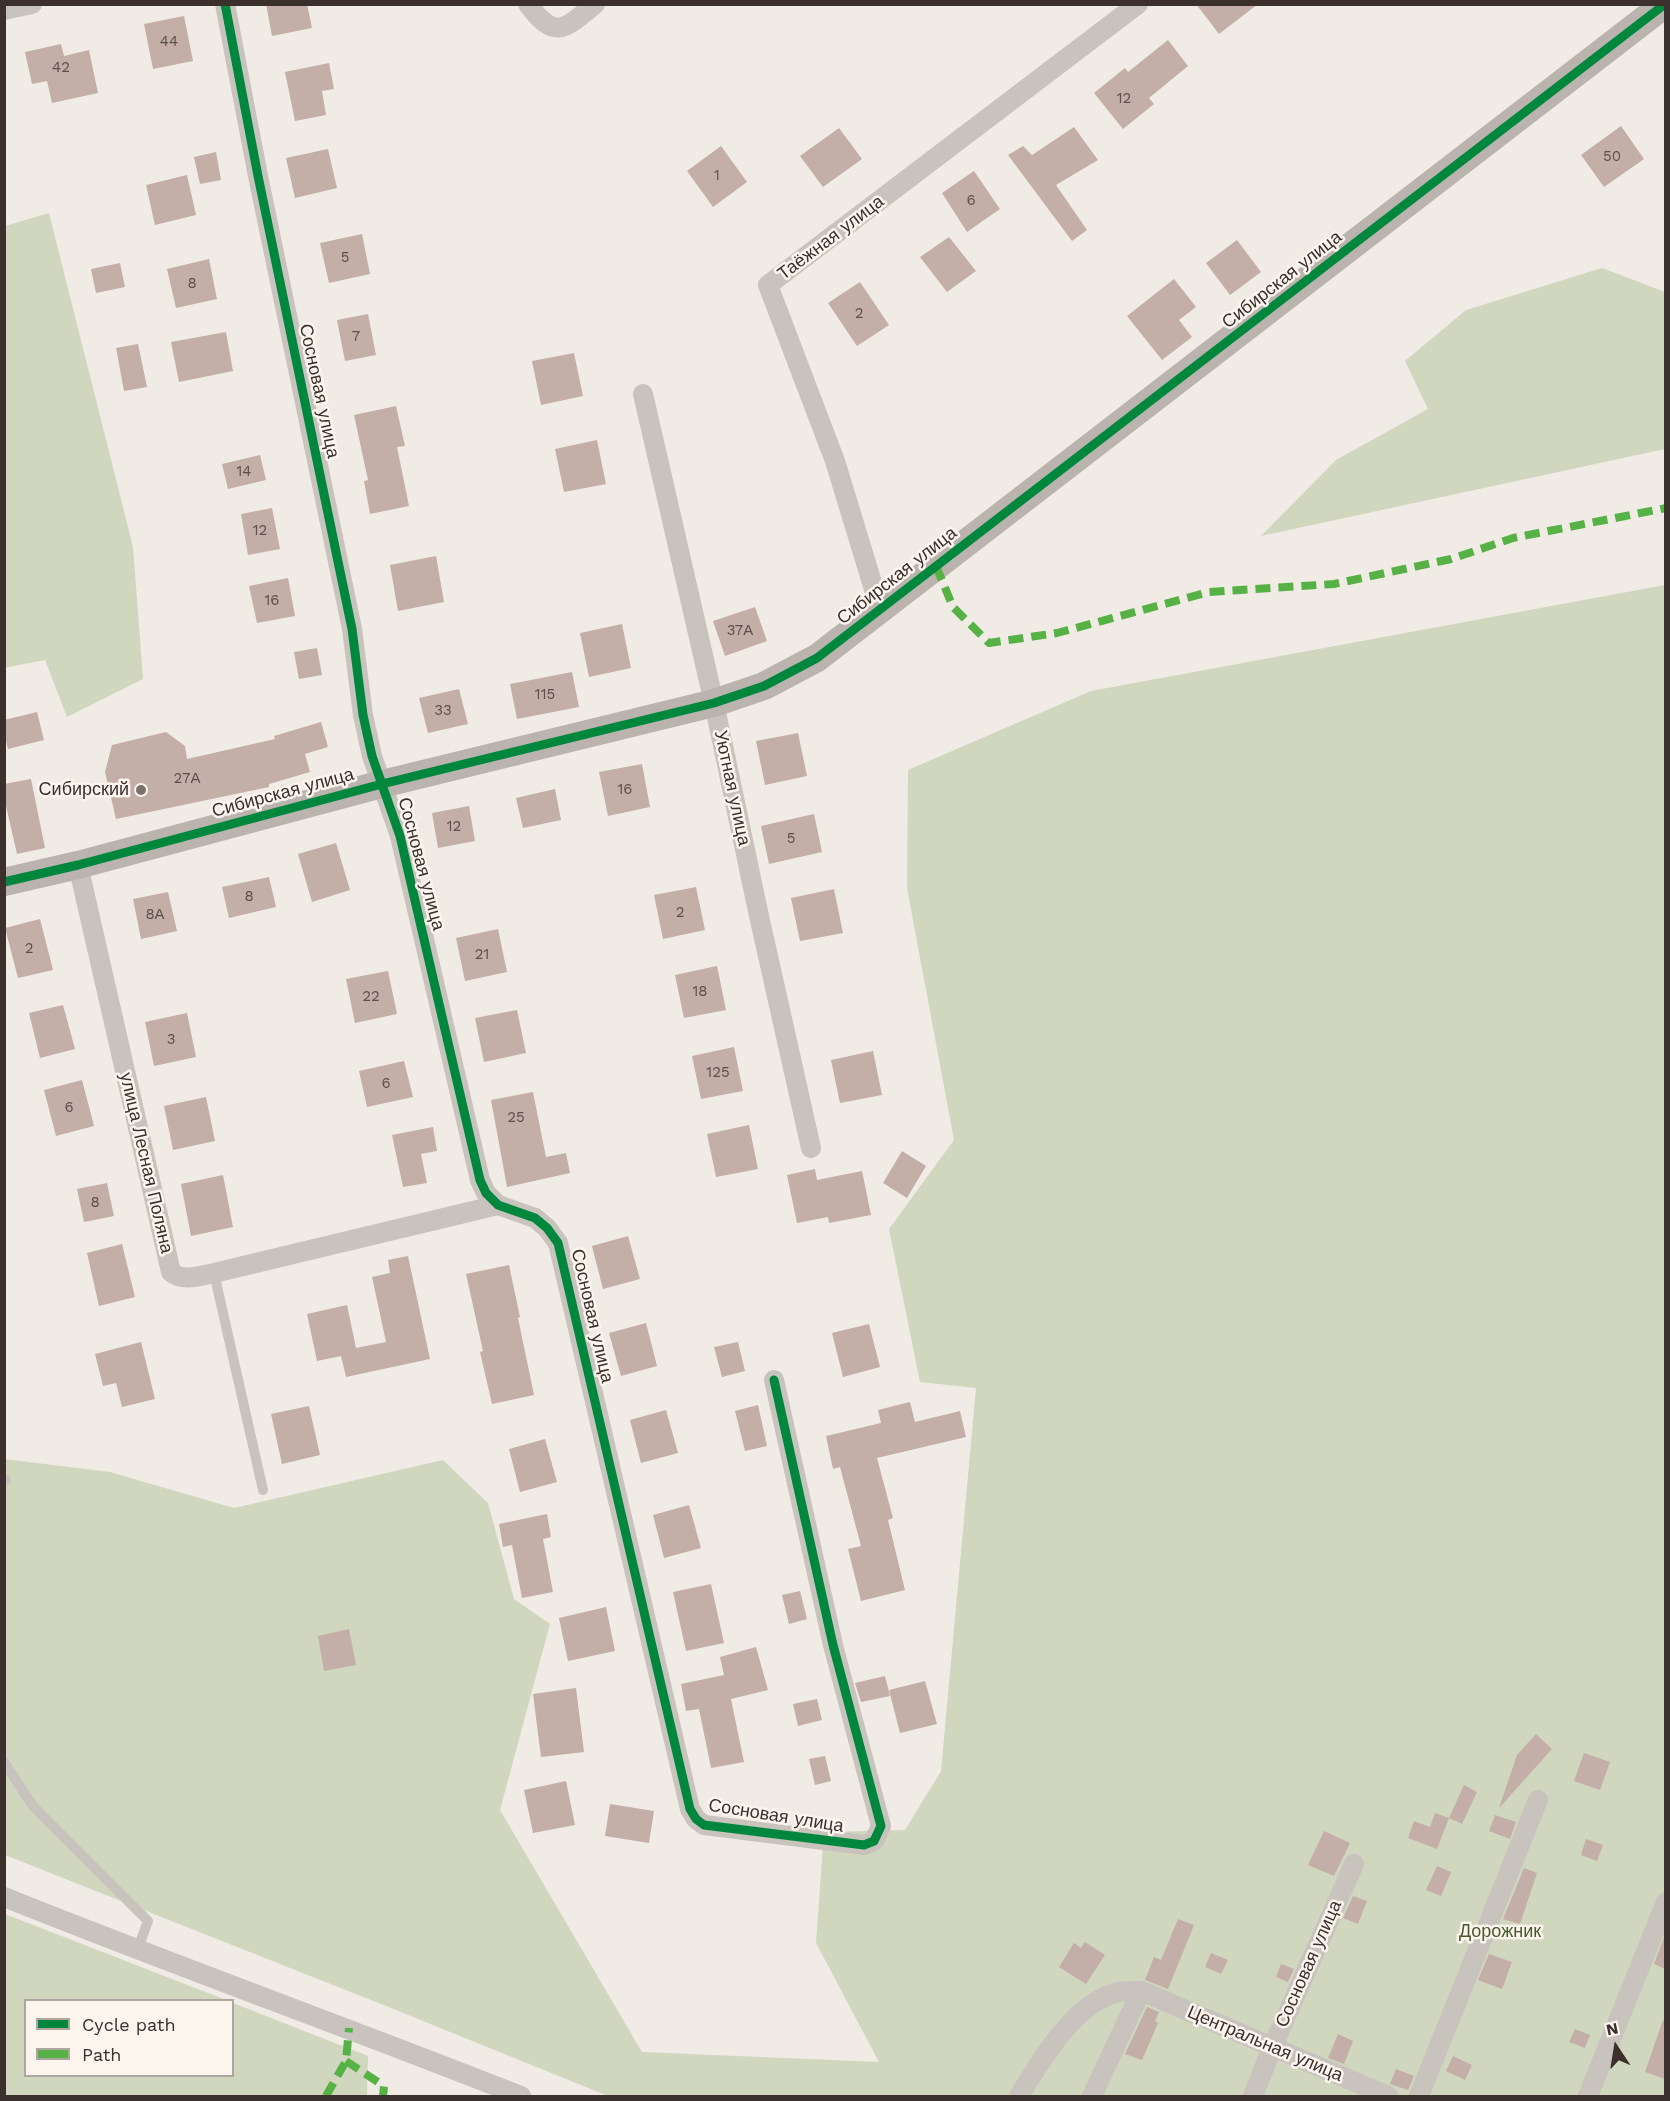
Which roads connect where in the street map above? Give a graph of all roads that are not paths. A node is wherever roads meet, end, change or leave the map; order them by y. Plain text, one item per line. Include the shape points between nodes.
1 (32, 4) edge
2 (225, 4) edge
3 (528, 4) edge
4 (595, 4) edge
5 (1138, 4) edge
6 (1665, 4) edge
7 (4, 10) edge
8 (643, 394) dead end
9 (880, 609) junction
10 (714, 703) junction
11 (382, 784) junction
12 (78, 865) junction
13 (4, 882) edge
14 (811, 1148) dead end
15 (498, 1205) junction
16 (214, 1273) junction
17 (774, 1380) dead end
18 (263, 1490) dead end
19 (4, 1762) edge
20 (1538, 1800) dead end
21 (1354, 1864) dead end
22 (4, 1897) edge
23 (1665, 1902) edge
24 (137, 1951) junction
25 (1142, 1991) junction
26 (1272, 2048) junction
27 (521, 2097) edge
28 (1019, 2097) edge
29 (1092, 2097) edge
30 (1253, 2097) edge
31 (1388, 2097) edge
32 (1419, 2097) edge
33 (1588, 2097) edge

1 - 7 street
2 - 11 street, Сосновая улица via 352,629 363,715
3 - 4 street via 539,20 555,28 570,25
5 - 9 street, Таёжная улица via 768,285 835,461
6 - 9 street, Сибирская улица
8 - 10 street, Уютная улица
9 - 10 street, Сибирская улица via 817,658 764,686
10 - 11 street, Сибирская улица
10 - 14 street, Уютная улица
11 - 12 street, Сибирская улица
11 - 15 street, Сосновая улица via 400,836 480,1180
12 - 13 street, Сибирская улица
12 - 16 street, улица Лесная Поляна via 171,1272 186,1278
15 - 16 street, улица Лесная Поляна
15 - 17 street, Сосновая улица via 535,1218 558,1243 690,1809 704,1826 864,1845 874,1841 881,1826 833,1645
16 - 18 lane
19 - 24 lane via 33,1806 148,1921
20 - 32 street
21 - 26 street, Сосновая улица
22 - 24 street
23 - 33 street
24 - 27 street via 349,2028
25 - 26 street, Центральная улица
25 - 28 street via 1119,1992 1086,2007 1045,2053
25 - 29 street
26 - 30 street, Сосновая улица
26 - 31 street, Центральная улица

